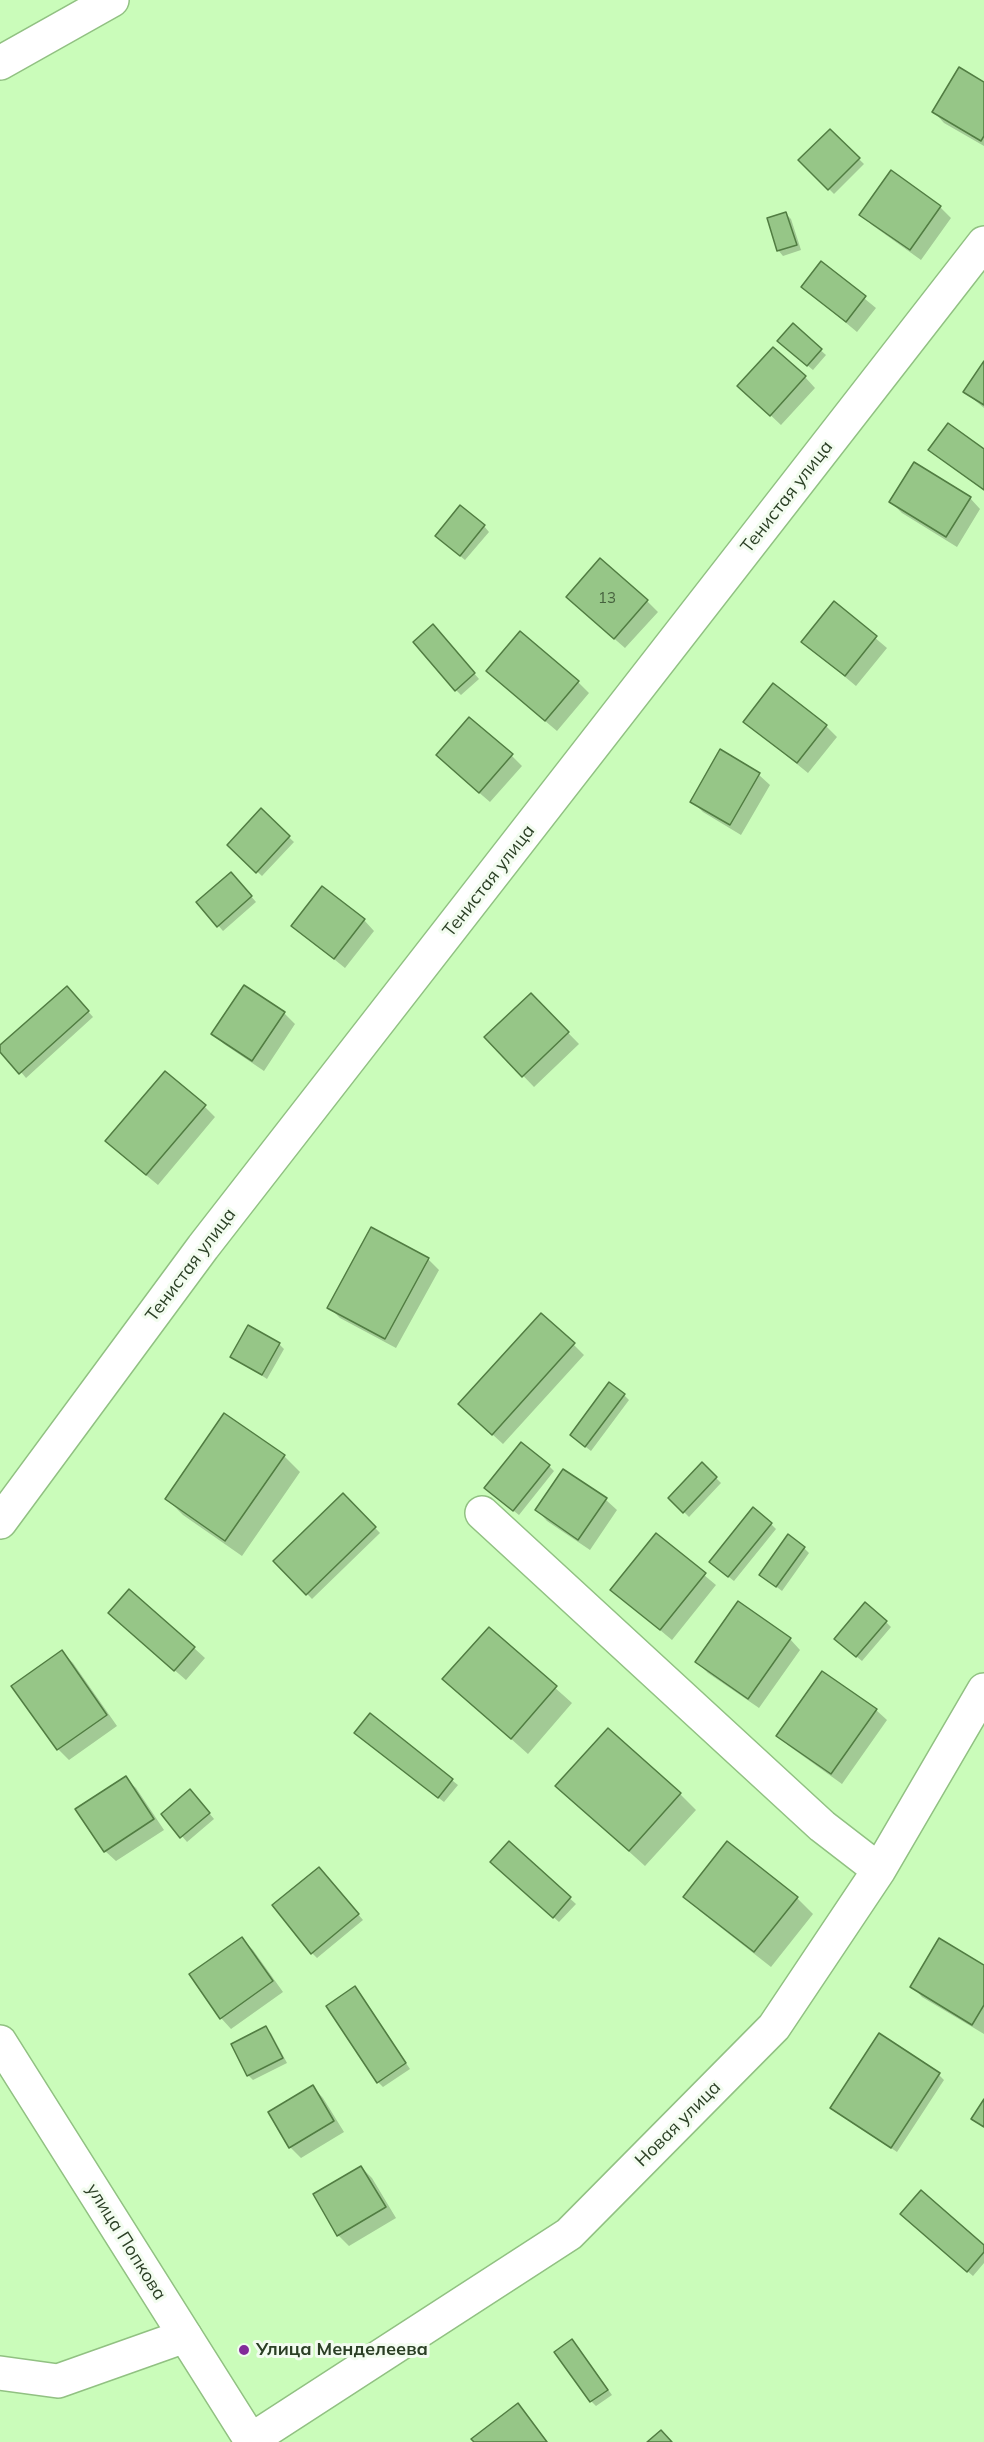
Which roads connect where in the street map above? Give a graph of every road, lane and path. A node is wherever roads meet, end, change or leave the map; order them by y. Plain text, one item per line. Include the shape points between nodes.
1 (112, 0) edge
2 (0, 63) edge
3 (984, 243) edge
4 (482, 1513) dead end
5 (0, 1522) edge
6 (984, 1690) edge
7 (879, 1870) junction
8 (0, 2042) edge
9 (185, 2336) junction
10 (0, 2373) edge
11 (252, 2441) edge

1 - 2 street
3 - 5 street, Тенистая улица via 203,1247
4 - 7 street via 822,1826
6 - 7 street, Новая улица
7 - 11 street, Новая улица via 774,2027 569,2234
8 - 9 street, улица Попкова
9 - 10 street via 58,2381
9 - 11 street, улица Попкова

